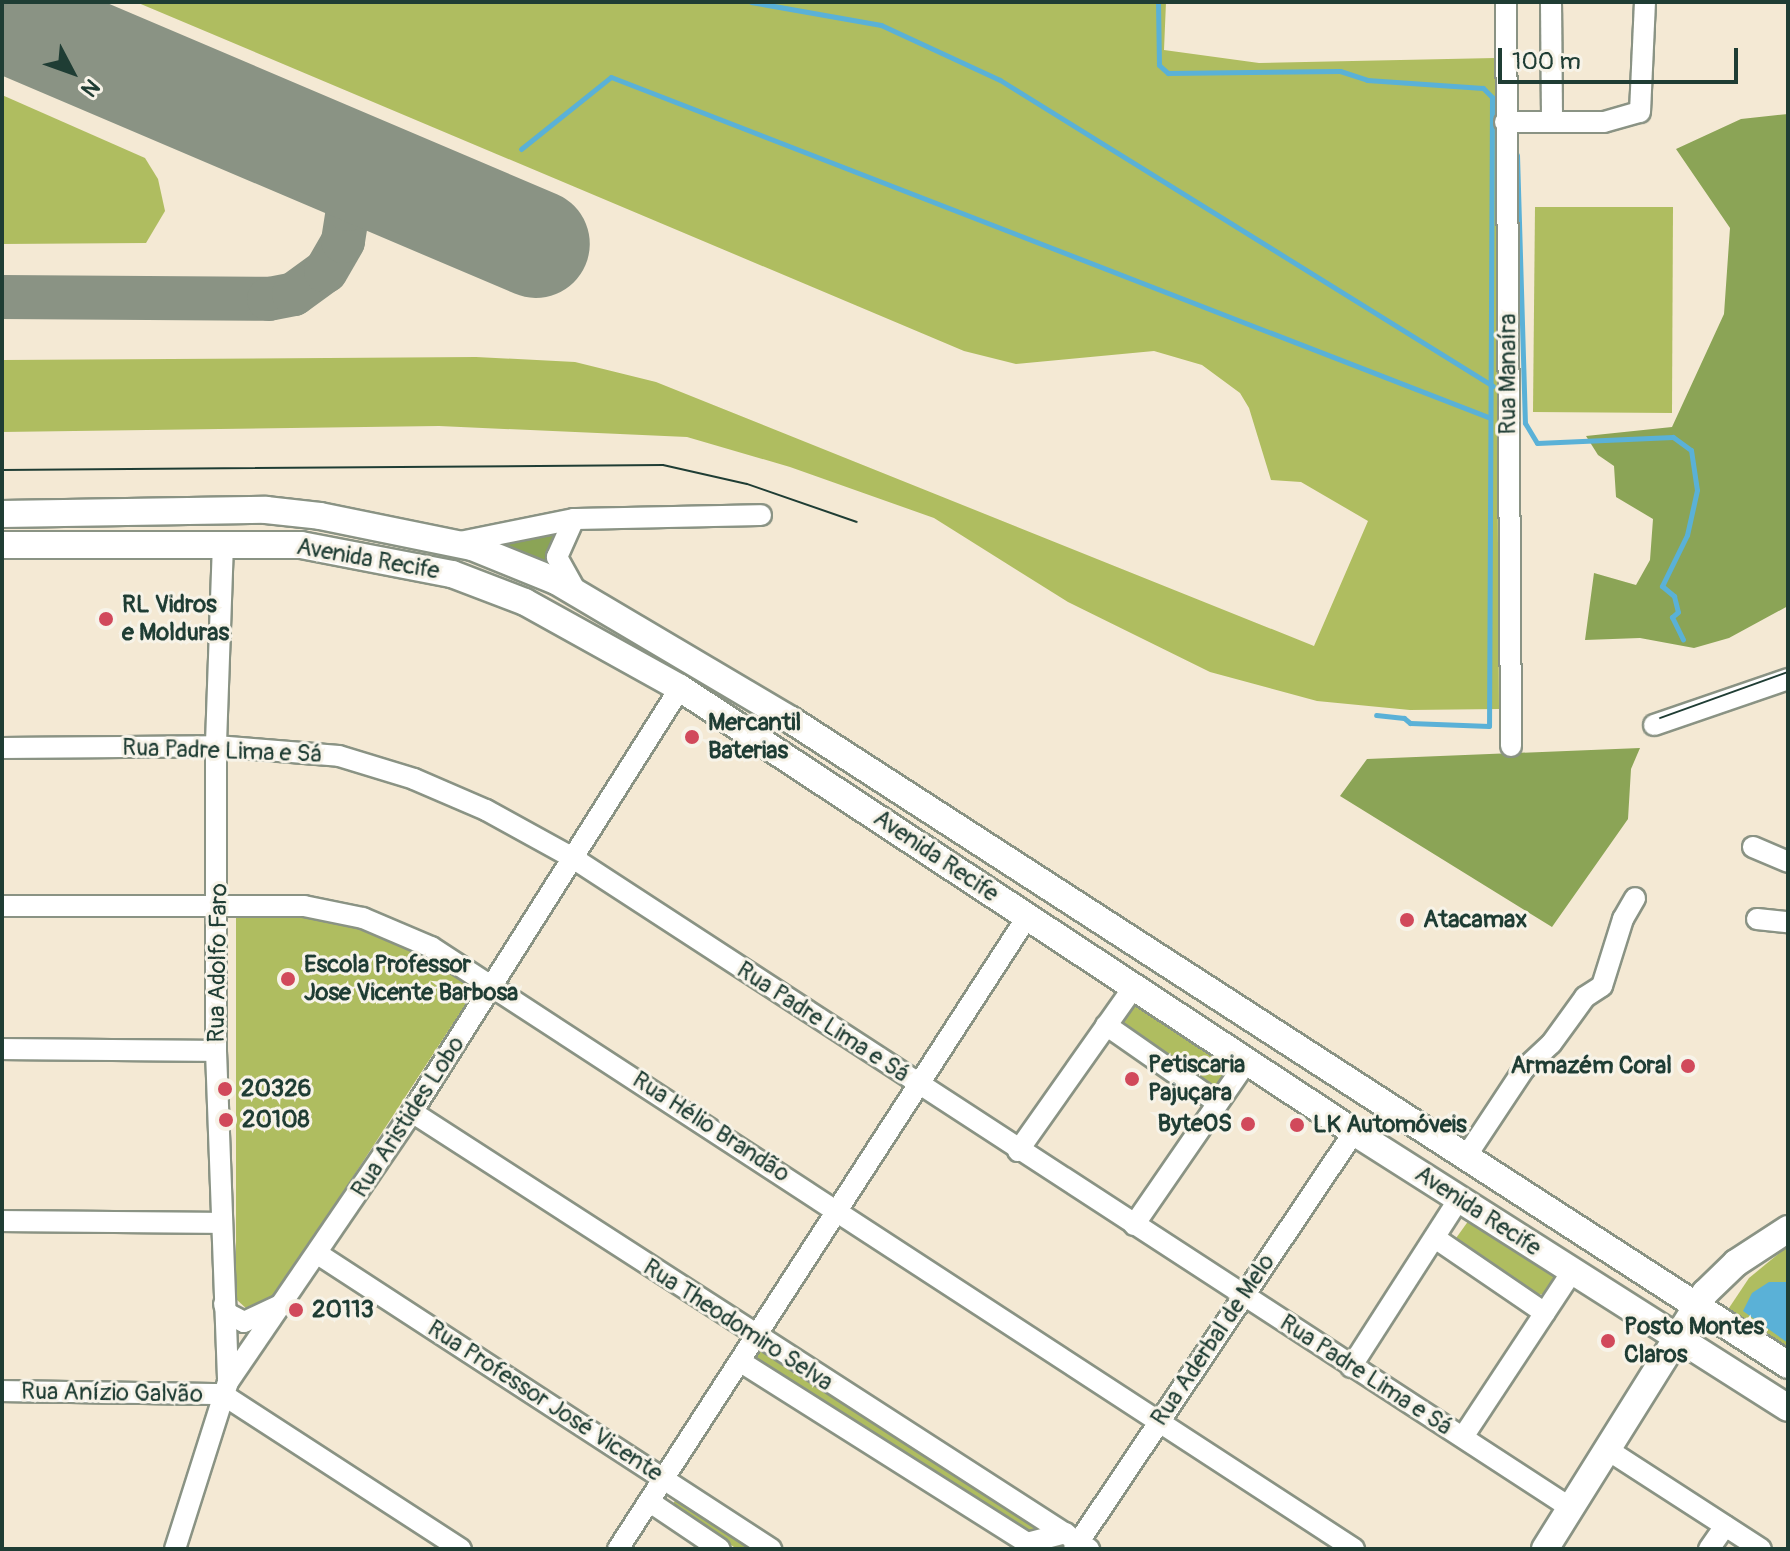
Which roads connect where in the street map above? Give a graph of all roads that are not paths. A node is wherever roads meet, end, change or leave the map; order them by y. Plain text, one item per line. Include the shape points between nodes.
1 (1506, 2) edge
2 (1551, 2) edge
3 (1645, 2) edge
4 (1552, 120) junction
5 (1505, 122) junction
6 (2, 514) edge
7 (761, 515) dead end
8 (574, 519) junction
9 (223, 543) junction
10 (455, 543) junction
11 (2, 545) edge
12 (576, 591) junction
13 (1788, 679) edge
14 (680, 688) junction
15 (1654, 725) dead end
16 (216, 746) junction
17 (1511, 746) dead end
18 (2, 748) edge
19 (1753, 847) dead end
20 (573, 858) junction
21 (1788, 862) edge
22 (1635, 898) dead end
23 (220, 902) junction
24 (2, 906) edge
25 (1027, 917) junction
26 (1757, 919) dead end
27 (1788, 922) edge
28 (1135, 985) junction
29 (494, 986) junction
30 (1106, 1025) junction
31 (2, 1049) edge
32 (216, 1051) junction
33 (1248, 1060) junction
34 (917, 1084) junction
35 (1218, 1103) junction
36 (412, 1112) junction
37 (1354, 1132) junction
38 (1018, 1151) junction
39 (1467, 1155) junction
40 (1459, 1199) junction
41 (839, 1210) junction
42 (2, 1221) edge
43 (221, 1223) junction
44 (1134, 1225) junction
45 (1788, 1229) edge
46 (1435, 1238) junction
47 (318, 1254) junction
48 (1572, 1272) junction
49 (1242, 1295) junction
50 (286, 1300) junction
51 (224, 1304) junction
52 (1698, 1304) junction
53 (1545, 1313) junction
54 (1676, 1336) junction
55 (756, 1338) junction
56 (741, 1362) junction
57 (1788, 1365) edge
58 (1351, 1367) junction
59 (225, 1388) junction
60 (2, 1391) edge
61 (1788, 1408) edge
62 (1157, 1422) junction
63 (1463, 1437) junction
64 (1608, 1450) junction
65 (665, 1478) junction
66 (650, 1502) junction
67 (1571, 1508) junction
68 (1725, 1526) junction
69 (1077, 1543) edge
70 (175, 1549) edge
71 (461, 1549) edge
72 (618, 1549) edge
73 (720, 1549) edge
74 (771, 1549) edge
75 (1354, 1549) edge
76 (1545, 1549) edge
77 (1709, 1549) edge
78 (1761, 1549) edge

1 - 5 street, Rua Manaíra
2 - 4 street
3 - 4 street via 1640,112 1604,122
4 - 5 street
5 - 17 street, Rua Manaíra
6 - 10 main road, Avenida Recife via 266,510 375,523
7 - 8 street
8 - 10 street
8 - 12 street via 557,557
9 - 11 main road, Avenida Recife
9 - 14 main road, Avenida Recife via 315,547 452,574 538,608
9 - 16 street, Rua Adolfo Faro
10 - 12 main road, Avenida Recife
12 - 39 main road, Avenida Recife via 791,720
13 - 15 street
14 - 20 street, Rua Aristides Lobo
14 - 25 main road, Avenida Recife
16 - 18 street, Rua Padre Lima e Sá
16 - 20 street, Rua Padre Lima e Sá via 339,756 399,774 486,810
16 - 23 street, Rua Adolfo Faro
19 - 21 street
20 - 29 street, Rua Aristides Lobo
20 - 34 street, Rua Padre Lima e Sá
22 - 39 street via 1602,986 1585,997 1551,1044 1524,1069
23 - 24 street, Rua Hélio Brandão
23 - 29 street, Rua Hélio Brandão via 304,906 363,918 431,947
23 - 32 street, Rua Adolfo Faro
25 - 28 main road, Avenida Recife
25 - 34 street
26 - 27 street
28 - 30 street
28 - 33 main road, Avenida Recife
29 - 36 street, Rua Aristides Lobo
29 - 41 street, Rua Hélio Brandão
30 - 35 street
30 - 38 street
31 - 32 street
32 - 43 street, Rua Adolfo Faro
33 - 35 street
33 - 37 main road, Avenida Recife
34 - 38 street, Rua Padre Lima e Sá
34 - 41 street
35 - 44 street
36 - 47 street, Rua Aristides Lobo
36 - 55 street, Rua Theodomiro Selva
37 - 40 main road, Avenida Recife
37 - 49 street, Rua Aderbal de Melo
38 - 44 street, Rua Padre Lima e Sá
39 - 52 main road, Avenida Recife
40 - 46 street
40 - 48 main road, Avenida Recife
41 - 55 street
41 - 62 street, Rua Hélio Brandão
42 - 43 street
43 - 51 street, Rua Adolfo Faro
44 - 49 street, Rua Padre Lima e Sá
45 - 52 main road via 1736,1263
46 - 53 street
46 - 58 street
47 - 50 street, Rua Aristides Lobo
47 - 65 street, Rua Professor José Vicente
48 - 53 street
48 - 54 main road, Avenida Recife
49 - 58 street, Rua Padre Lima e Sá
49 - 62 street, Rua Aderbal de Melo
50 - 51 street, Rua Aristides Lobo via 244,1322 227,1313
50 - 59 street, Rua Aristides Lobo
51 - 59 street, Rua Adolfo Faro
52 - 54 main road
52 - 57 main road, Avenida Recife
53 - 63 street
54 - 61 main road, Avenida Recife
54 - 64 main road
55 - 56 street
55 - 69 street, Rua Theodomiro Selva
56 - 65 street
56 - 69 street, Rua Theodomiro Selva via 1027,1543
58 - 63 street, Rua Padre Lima e Sá
59 - 60 street, Rua Anízio Galvão
59 - 70 street
59 - 71 street
62 - 69 street, Rua Aderbal de Melo
62 - 75 street, Rua Hélio Brandão
63 - 67 street, Rua Padre Lima e Sá
64 - 67 main road
64 - 68 street
65 - 66 street
65 - 74 street, Rua Professor José Vicente
66 - 72 street
66 - 73 street, Rua Professor José Vicente
67 - 76 main road
68 - 77 street
68 - 78 street

